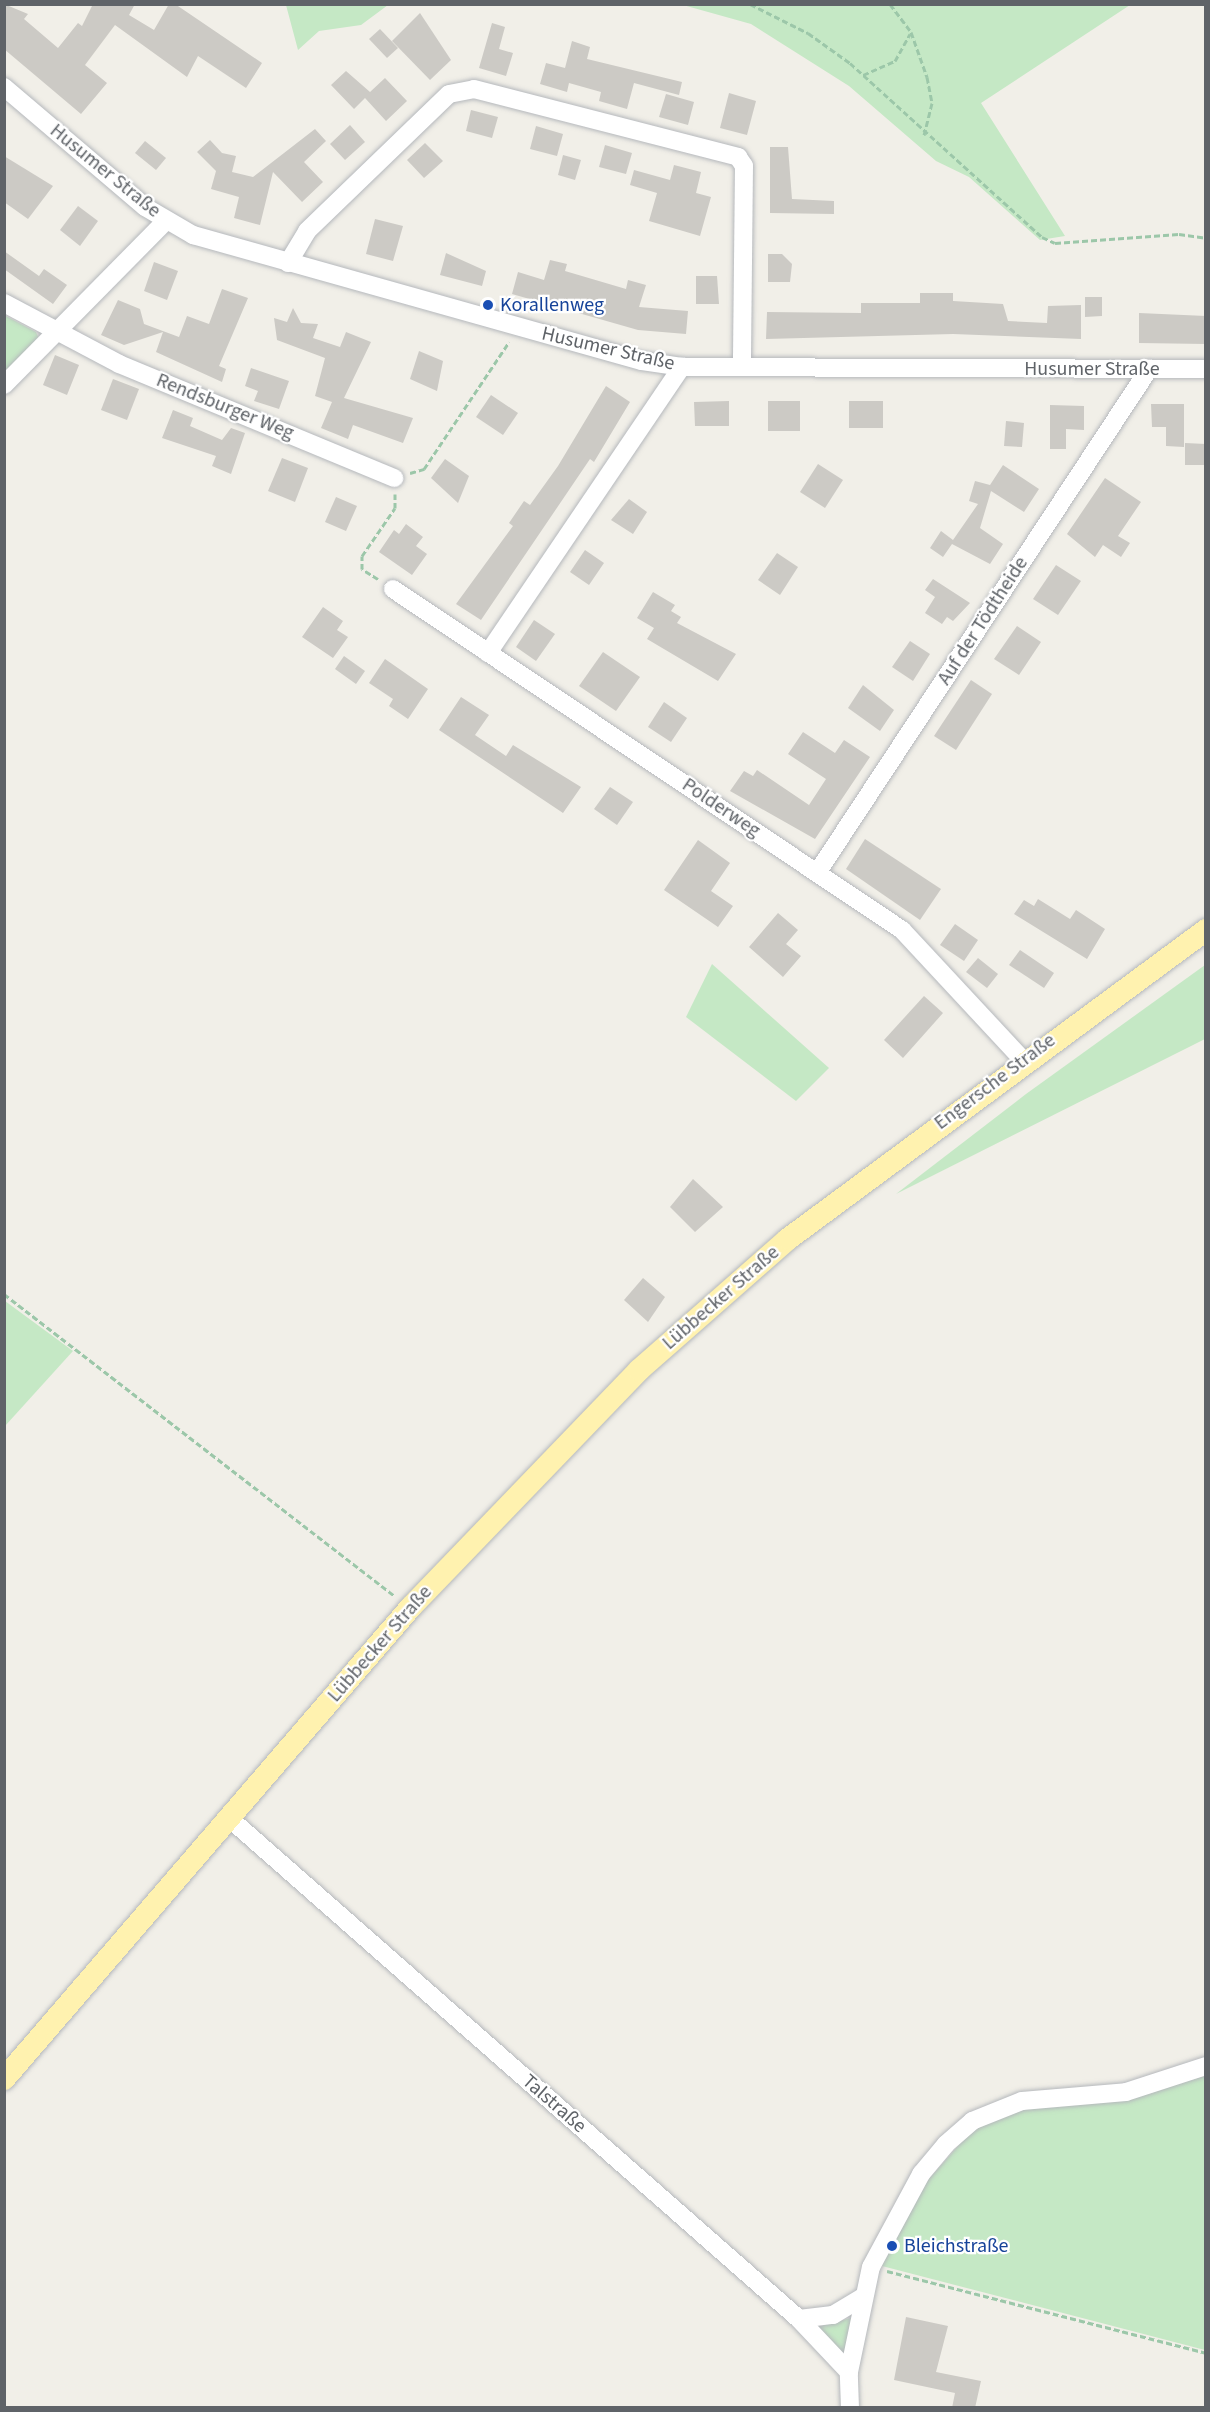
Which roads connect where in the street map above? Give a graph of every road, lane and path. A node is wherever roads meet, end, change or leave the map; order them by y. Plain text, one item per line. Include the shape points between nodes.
1 (750, 4) edge
2 (890, 4) edge
3 (911, 32) junction
4 (863, 75) junction
5 (4, 87) edge
6 (924, 135) junction
7 (166, 221) junction
8 (1206, 238) edge
9 (288, 263) junction
10 (4, 303) edge
11 (514, 326) junction
12 (58, 331) junction
13 (682, 367) junction
14 (742, 367) junction
15 (1149, 369) junction
16 (1206, 369) edge
17 (4, 385) edge
18 (394, 478) junction
19 (362, 569) dead end
20 (393, 589) dead end
21 (488, 652) junction
22 (817, 873) junction
23 (1206, 930) edge
24 (1023, 1060) junction
25 (788, 1239) joint
26 (4, 1294) edge
27 (410, 1608) junction
28 (228, 1817) junction
29 (1206, 2066) edge
30 (4, 2079) edge
31 (871, 2267) junction
32 (861, 2298) junction
33 (799, 2319) junction
34 (1206, 2353) edge
35 (849, 2372) junction
36 (850, 2408) edge

1 - 4 path via 808,33
2 - 3 path
3 - 4 path via 894,61
3 - 6 path via 932,103
4 - 6 path
5 - 7 street, Husumer Straße
6 - 8 path via 1055,243 1179,234
7 - 9 street, Husumer Straße via 229,248
7 - 12 street
9 - 11 street, Husumer Straße
9 - 14 street via 307,231 449,93 474,88 738,158 744,166
10 - 12 street, Rendsburger Weg
11 - 13 street, Husumer Straße
11 - 18 path via 507,350 424,468
12 - 17 street
12 - 18 street, Rendsburger Weg via 119,364
13 - 14 street, Husumer Straße
13 - 21 street
14 - 15 street, Husumer Straße
15 - 16 street, Husumer Straße
15 - 22 street, Auf der Tödtheide
18 - 19 path via 395,508 362,556
20 - 21 street, Polderweg
21 - 22 street, Polderweg
22 - 24 street, Polderweg via 902,930
23 - 24 main road, Engersche Straße
24 - 25 main road, Engersche Straße
25 - 27 main road, Lübbecker Straße via 639,1370
26 - 27 path
27 - 28 main road, Lübbecker Straße
28 - 30 main road, Lübbecker Straße
28 - 33 street, Talstraße
29 - 31 street via 1126,2092 1022,2100 972,2121 921,2174
31 - 32 street
31 - 34 path
32 - 33 street via 833,2315
32 - 35 street
33 - 35 street, Talstraße
35 - 36 street

